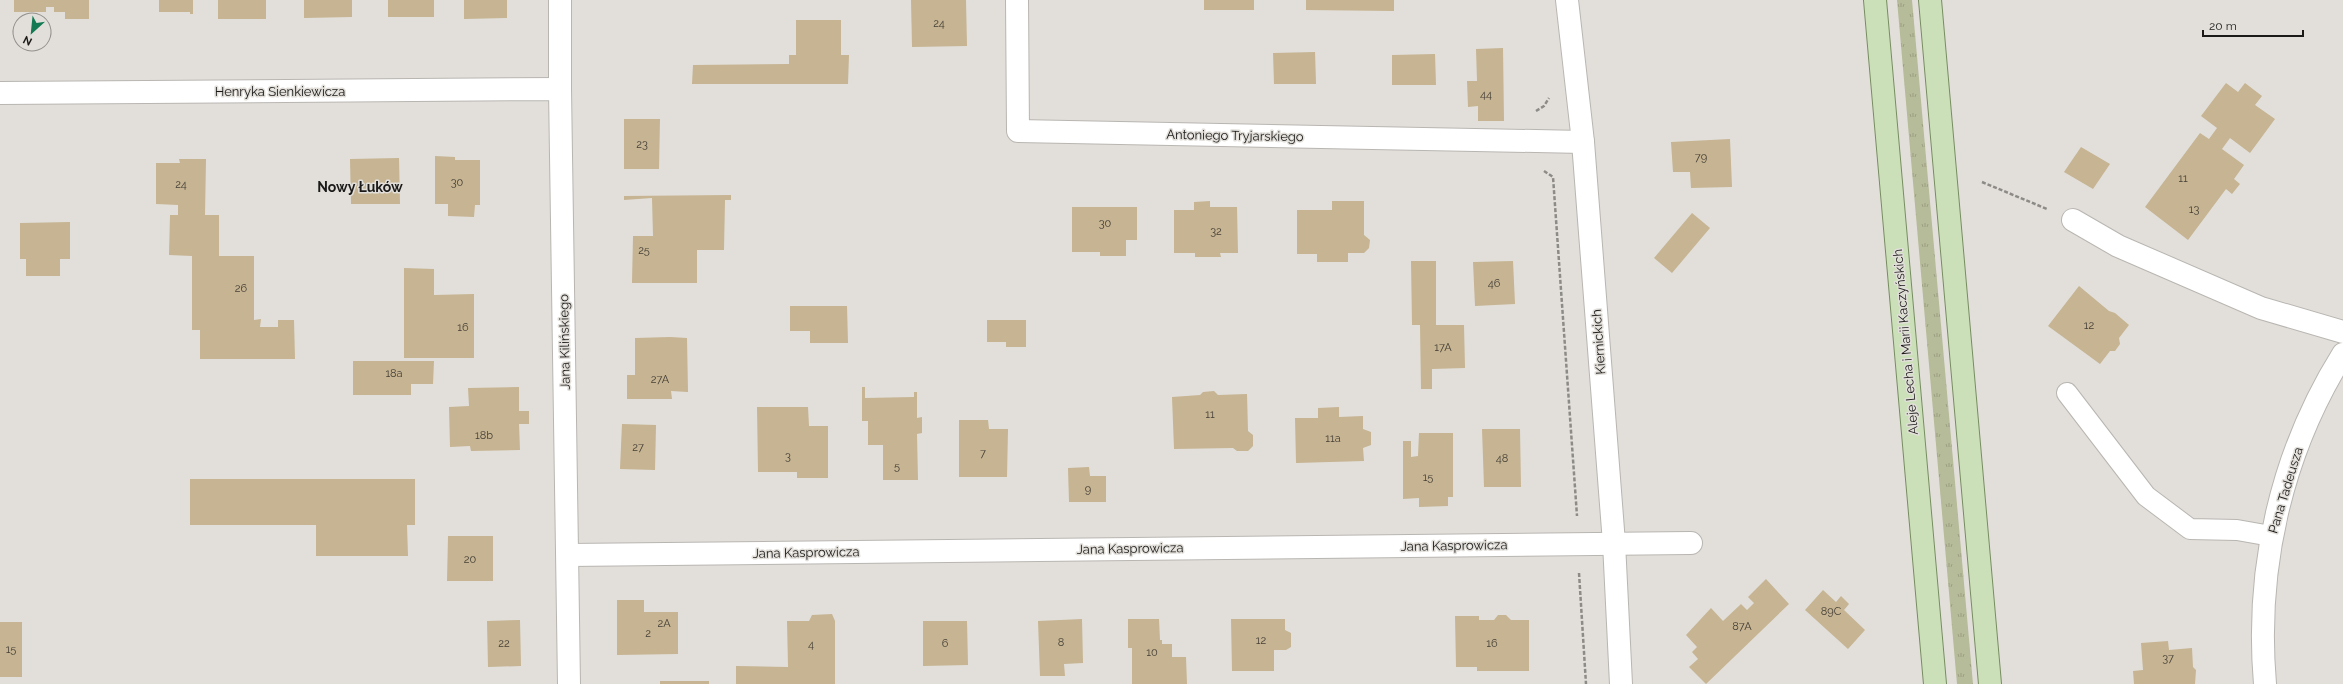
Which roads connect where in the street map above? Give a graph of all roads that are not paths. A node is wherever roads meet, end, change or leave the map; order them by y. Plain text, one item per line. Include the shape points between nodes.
1 (560, 0) edge
2 (1017, 0) edge
3 (1567, 0) edge
4 (1875, 0) edge
5 (1930, 0) edge
6 (560, 89) junction
7 (0, 93) edge
8 (1583, 142) junction
9 (2073, 220) road end
10 (2343, 332) edge
11 (2343, 354) edge
12 (2067, 393) dead end
13 (2271, 536) junction
14 (1614, 543) junction
15 (1691, 543) dead end
16 (568, 555) junction
17 (569, 684) edge
18 (1621, 684) edge
19 (1935, 684) edge
20 (1990, 684) edge
21 (2265, 684) edge

1 - 6 street, Jana Kilińskiego
2 - 8 street, Antoniego Tryjarskiego via 1018,131
3 - 8 street, Kiernickich
4 - 19 main road, Aleje Lecha i Marii Kaczyńskich
5 - 20 main road
6 - 7 street, Henryka Sienkiewicza
6 - 16 street, Jana Kilińskiego
8 - 14 street, Kiernickich
9 - 10 street via 2118,246 2261,308
11 - 13 street, Pana Tadeusza via 2331,374 2290,466
12 - 13 lane via 2146,496 2190,529 2237,530
13 - 21 street, Pana Tadeusza via 2263,600 2262,644
14 - 15 street, Jana Kasprowicza
14 - 16 street, Jana Kasprowicza
14 - 18 street, Kiernickich
16 - 17 street, Jana Kilińskiego

